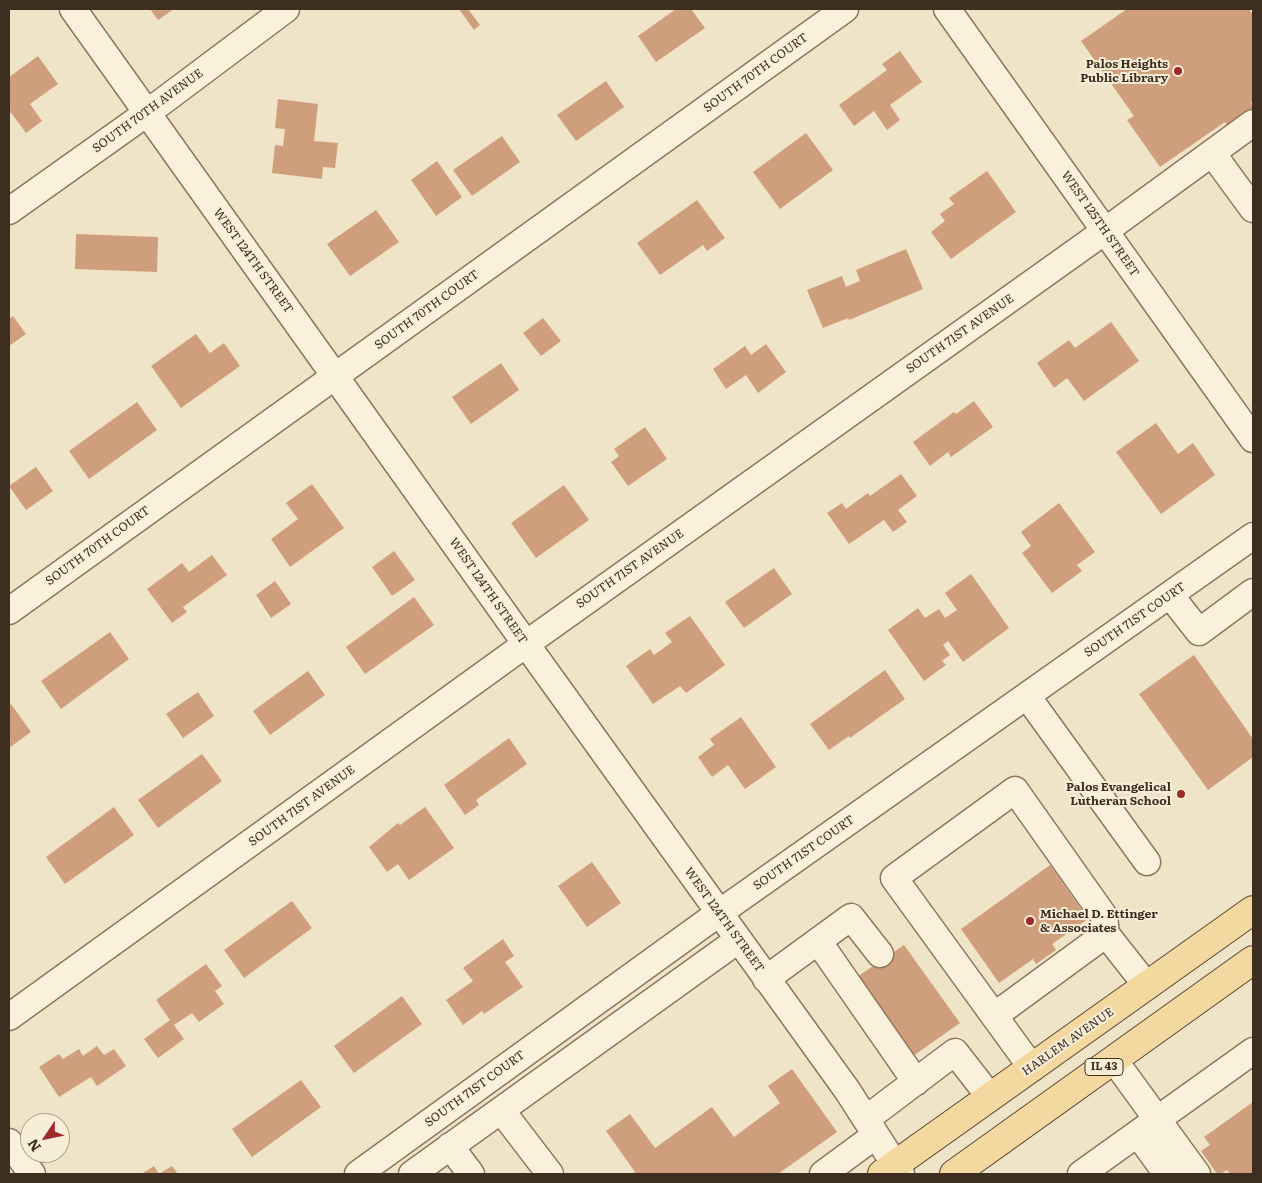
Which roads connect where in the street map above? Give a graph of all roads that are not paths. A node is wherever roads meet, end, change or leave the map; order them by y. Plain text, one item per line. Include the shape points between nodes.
1 (73, 9) edge
2 (286, 9) edge
3 (845, 9) edge
4 (947, 9) edge
5 (147, 113) junction
6 (1253, 123) edge
7 (1212, 153) junction
8 (1253, 209) edge
9 (9, 211) edge
10 (1105, 231) junction
11 (335, 376) junction
12 (1253, 438) edge
13 (1253, 536) edge
14 (1253, 592) edge
15 (1170, 595) junction
16 (9, 611) edge
17 (526, 644) junction
18 (1027, 696) junction
19 (1147, 862) dead end
20 (1253, 910) edge
21 (719, 913) junction
22 (1106, 934) junction
23 (738, 940) junction
24 (818, 941) junction
25 (880, 954) dead end
26 (1252, 963) edge
27 (766, 979) junction
28 (1147, 986) junction
29 (994, 1016) junction
30 (9, 1017) edge
31 (1253, 1051) edge
32 (1114, 1060) junction
33 (1032, 1068) junction
34 (916, 1082) junction
35 (990, 1097) junction
36 (501, 1110) junction
37 (871, 1127) junction
38 (1148, 1127) junction
39 (9, 1142) edge
40 (450, 1146) junction
41 (892, 1171) edge
42 (419, 1172) edge
43 (32, 1174) edge
44 (358, 1174) edge
45 (471, 1174) edge
46 (550, 1174) edge
47 (823, 1174) edge
48 (954, 1174) edge
49 (1081, 1174) edge
50 (1167, 1174) edge
51 (1197, 1174) edge

1 - 5 street, WEST 124TH STREET
2 - 5 street, SOUTH 70TH AVENUE
3 - 11 street, SOUTH 70TH COURT
4 - 10 street, WEST 125TH STREET
5 - 9 street, SOUTH 70TH AVENUE
5 - 11 street, WEST 124TH STREET
6 - 7 street, SOUTH 71ST AVENUE
7 - 8 street
7 - 10 street, SOUTH 71ST AVENUE
10 - 12 street, WEST 125TH STREET
10 - 17 street, SOUTH 71ST AVENUE
11 - 16 street, SOUTH 70TH COURT
11 - 17 street, WEST 124TH STREET
13 - 15 street, SOUTH 71ST COURT
14 - 15 street via 1198,632
15 - 18 street, SOUTH 71ST COURT
17 - 21 street, WEST 124TH STREET
17 - 30 street, SOUTH 71ST AVENUE
18 - 19 street
18 - 21 street, SOUTH 71ST COURT
20 - 28 main road, HARLEM AVENUE
21 - 23 street, WEST 124TH STREET
21 - 44 street, SOUTH 71ST COURT
22 - 28 street
22 - 29 street
22 - 29 street via 1104,916 1015,790 894,878
23 - 27 street, WEST 124TH STREET
23 - 36 street
24 - 25 street via 852,917
24 - 27 street
24 - 34 street
26 - 32 main road, IL 43
27 - 37 street, WEST 124TH STREET
28 - 33 main road, HARLEM AVENUE
29 - 33 street
31 - 38 street
32 - 38 street
32 - 48 main road, IL 43
33 - 35 main road, HARLEM AVENUE
34 - 35 street via 956,1052
34 - 37 street
35 - 41 main road, HARLEM AVENUE
36 - 40 street
36 - 46 street
37 - 41 street, WEST 124TH STREET
37 - 47 street
38 - 49 street
38 - 50 street
38 - 51 street
39 - 43 street
40 - 42 street
40 - 45 street

